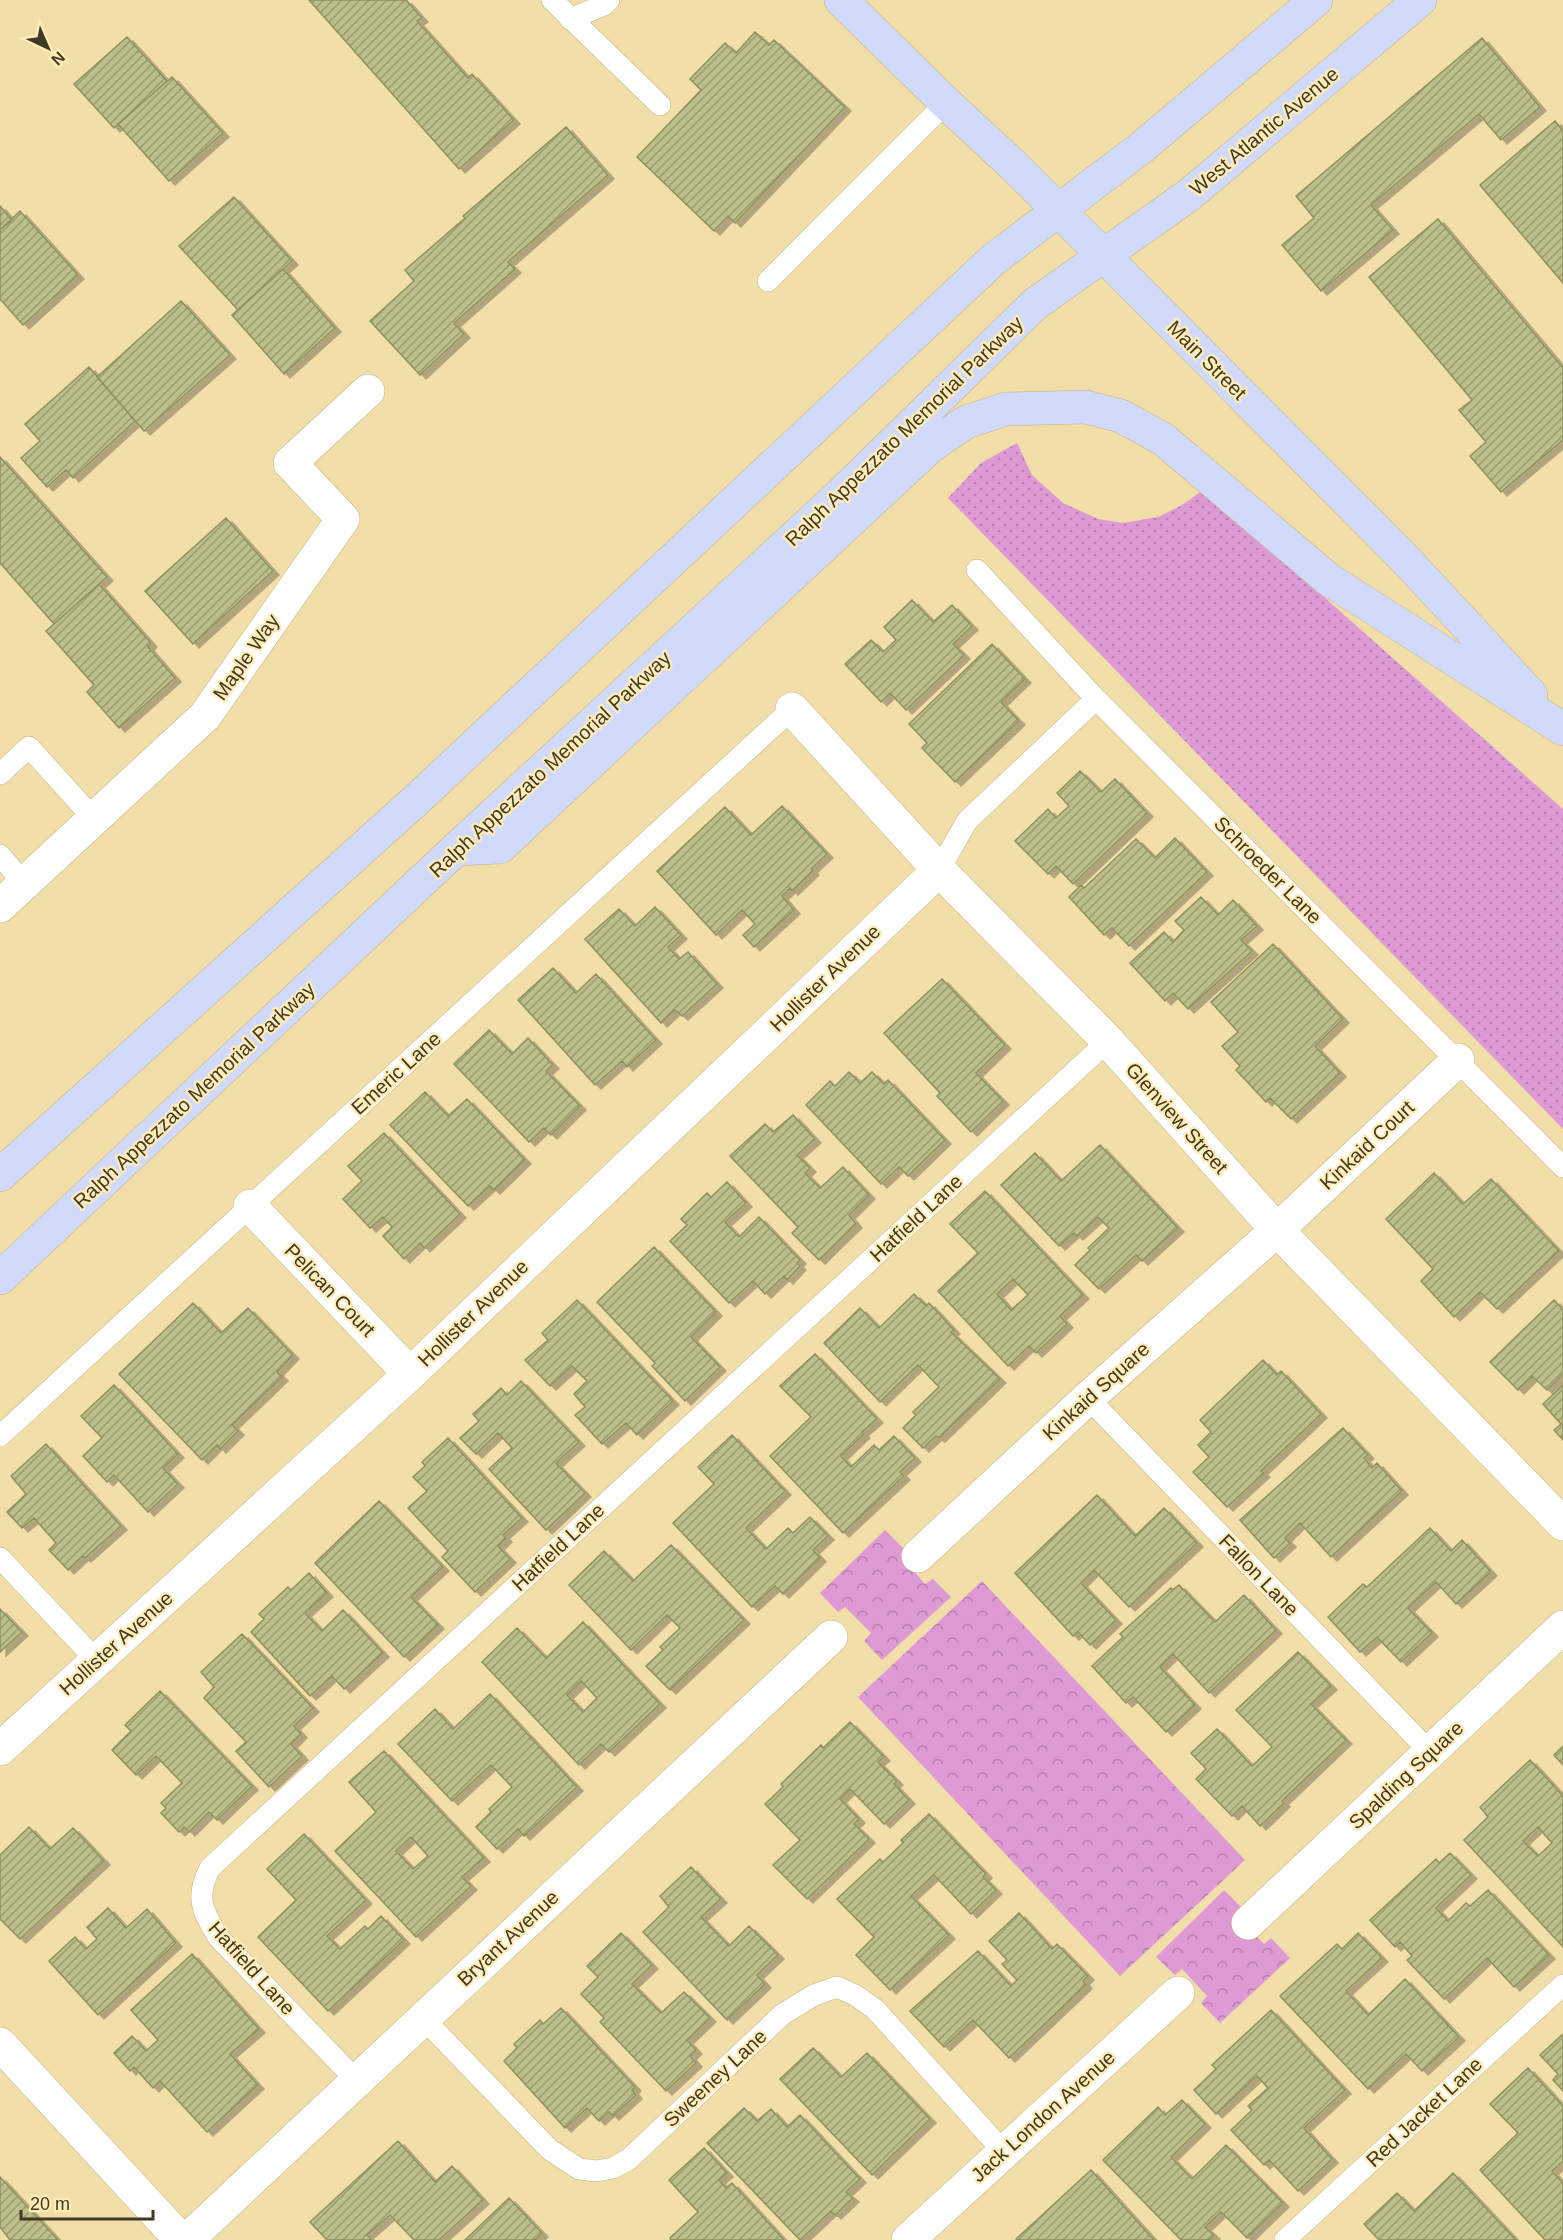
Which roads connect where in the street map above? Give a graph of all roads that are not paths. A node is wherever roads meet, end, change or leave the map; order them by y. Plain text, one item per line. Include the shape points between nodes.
1 (552, 0) edge
2 (609, 0) edge
3 (841, 0) edge
4 (1316, 0) edge
5 (1420, 0) edge
6 (570, 19) junction
7 (946, 103) junction
8 (660, 105) dead end
9 (1058, 210) junction
10 (1103, 255) junction
11 (768, 281) dead end
12 (368, 391) dead end
13 (976, 570) dead end
14 (1096, 699) junction
15 (792, 709) joint
16 (1563, 729) edge
17 (0, 774) edge
18 (94, 819) junction
19 (456, 849) junction
20 (0, 855) edge
21 (939, 870) junction
22 (24, 884) junction
23 (0, 906) edge
24 (1108, 1041) junction
25 (1458, 1060) junction
26 (1563, 1167) edge
27 (0, 1175) edge
28 (250, 1206) junction
29 (1277, 1230) junction
30 (0, 1278) edge
31 (410, 1374) junction
32 (1088, 1398) junction
33 (0, 1436) edge
34 (1563, 1524) edge
35 (918, 1556) dead end
36 (0, 1558) edge
37 (1563, 1627) edge
38 (831, 1637) dead end
39 (97, 1661) junction
40 (0, 1749) edge
41 (1431, 1753) junction
42 (1248, 1923) dead end
43 (1563, 1985) edge
44 (1178, 1993) dead end
45 (423, 2018) junction
46 (0, 2044) edge
47 (356, 2080) junction
48 (1003, 2151) junction
49 (181, 2240) edge
50 (187, 2240) edge
51 (908, 2240) edge
52 (1285, 2240) edge

1 - 6 lane
2 - 6 lane
3 - 7 street, Main Street
4 - 9 street via 1141,148
5 - 10 street, West Atlantic Avenue via 1189,195
6 - 8 lane
7 - 9 street, Main Street
7 - 11 lane
9 - 10 street, Main Street
9 - 27 street via 994,259 414,802
10 - 16 street, Main Street via 1406,560
10 - 19 street, Ralph Appezzato Memorial Parkway via 1035,304 840,495
12 - 18 street, Maple Way via 290,463 343,519 205,716
13 - 14 lane, Schroeder Lane
14 - 21 lane via 967,821
14 - 25 lane, Schroeder Lane
15 - 21 street, Glenview Street
15 - 28 lane, Emeric Lane
16 - 19 street via 1328,579 1163,439 1121,416 1086,407 1006,409 966,422 931,446 500,847
17 - 18 lane via 29,747
18 - 22 street, Maple Way
19 - 30 street, Ralph Appezzato Memorial Parkway
20 - 22 lane
21 - 24 street, Glenview Street
21 - 31 street, Hollister Avenue
22 - 23 street, Maple Way
24 - 29 street, Glenview Street
24 - 47 lane, Hatfield Lane via 210,1868 202,1884 203,1912 218,1936
25 - 26 lane, Schroeder Lane
25 - 29 street, Kinkaid Court
28 - 31 street, Pelican Court
28 - 33 lane, Emeric Lane
29 - 32 street, Kinkaid Square
29 - 34 street, Glenview Street
31 - 39 street, Hollister Avenue
32 - 35 street, Kinkaid Square
32 - 41 lane, Fallon Lane
36 - 39 lane
37 - 41 street, Spalding Square
38 - 45 street, Bryant Avenue
39 - 40 street, Hollister Avenue
41 - 42 street, Spalding Square
43 - 52 lane, Red Jacket Lane
44 - 48 street, Jack London Avenue
45 - 47 street, Bryant Avenue
45 - 48 lane, Sweeney Lane via 549,2149 579,2169 596,2171 629,2159 783,2014 814,1995 837,1987 875,2008
46 - 49 street
47 - 50 street, Bryant Avenue
48 - 51 street, Jack London Avenue

